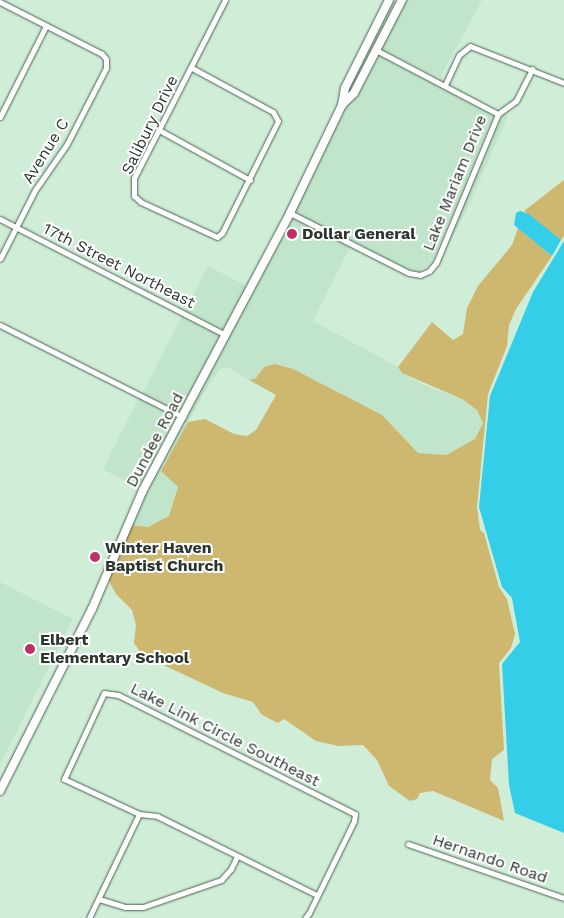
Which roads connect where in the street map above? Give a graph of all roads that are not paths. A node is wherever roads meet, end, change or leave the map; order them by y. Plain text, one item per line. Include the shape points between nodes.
1 (225, 0) edge
2 (389, 0) edge
3 (402, 0) edge
4 (0, 2) edge
5 (46, 26) junction
6 (376, 50) junction
7 (192, 68) junction
8 (532, 69) junction
9 (564, 83) edge
10 (445, 85) junction
11 (342, 105) junction
12 (498, 114) junction
13 (0, 117) edge
14 (159, 130) junction
15 (250, 180) junction
16 (290, 213) junction
17 (0, 219) edge
18 (16, 227) junction
19 (0, 259) edge
20 (0, 325) edge
21 (226, 334) junction
22 (183, 417) junction
23 (0, 791) edge
24 (139, 814) junction
25 (408, 844) dead end
26 (236, 856) junction
27 (317, 895) junction
28 (564, 898) edge
29 (99, 899) junction
30 (89, 918) edge
31 (305, 918) edge

1 - 7 street, Salibury Drive
2 - 11 main road, Dundee Road via 344,88
3 - 6 main road, Dundee Road
4 - 5 street
5 - 13 street
5 - 18 street, Avenue C via 102,54 106,68 67,144 43,176
6 - 10 street, Lake Mariam Drive
6 - 11 main road, Dundee Road via 354,93
7 - 14 street, Salibury Drive
7 - 15 street, Salibury Drive via 273,112 278,121
8 - 9 street
8 - 10 street via 470,46 459,55
8 - 12 street via 516,101
10 - 12 street, Lake Mariam Drive
11 - 16 main road, Dundee Road
12 - 16 street, Lake Mariam Drive via 436,262 425,272 409,273
14 - 15 street
14 - 15 street, Salibury Drive via 134,178 134,196 141,202 217,237
16 - 21 main road, Dundee Road
17 - 18 street, 17th Street Northeast
18 - 19 street, Avenue C
18 - 21 street, 17th Street Northeast
20 - 22 street
21 - 22 main road, Dundee Road
22 - 23 main road, Dundee Road via 143,490 92,609
24 - 26 street via 157,816
24 - 27 street, Lake Link Circle Southeast via 64,779 104,693 118,695 355,814
24 - 29 street
25 - 28 street, Hernando Road
26 - 27 street
26 - 29 street via 231,869 220,880 143,907 125,907
27 - 31 street
29 - 30 street

